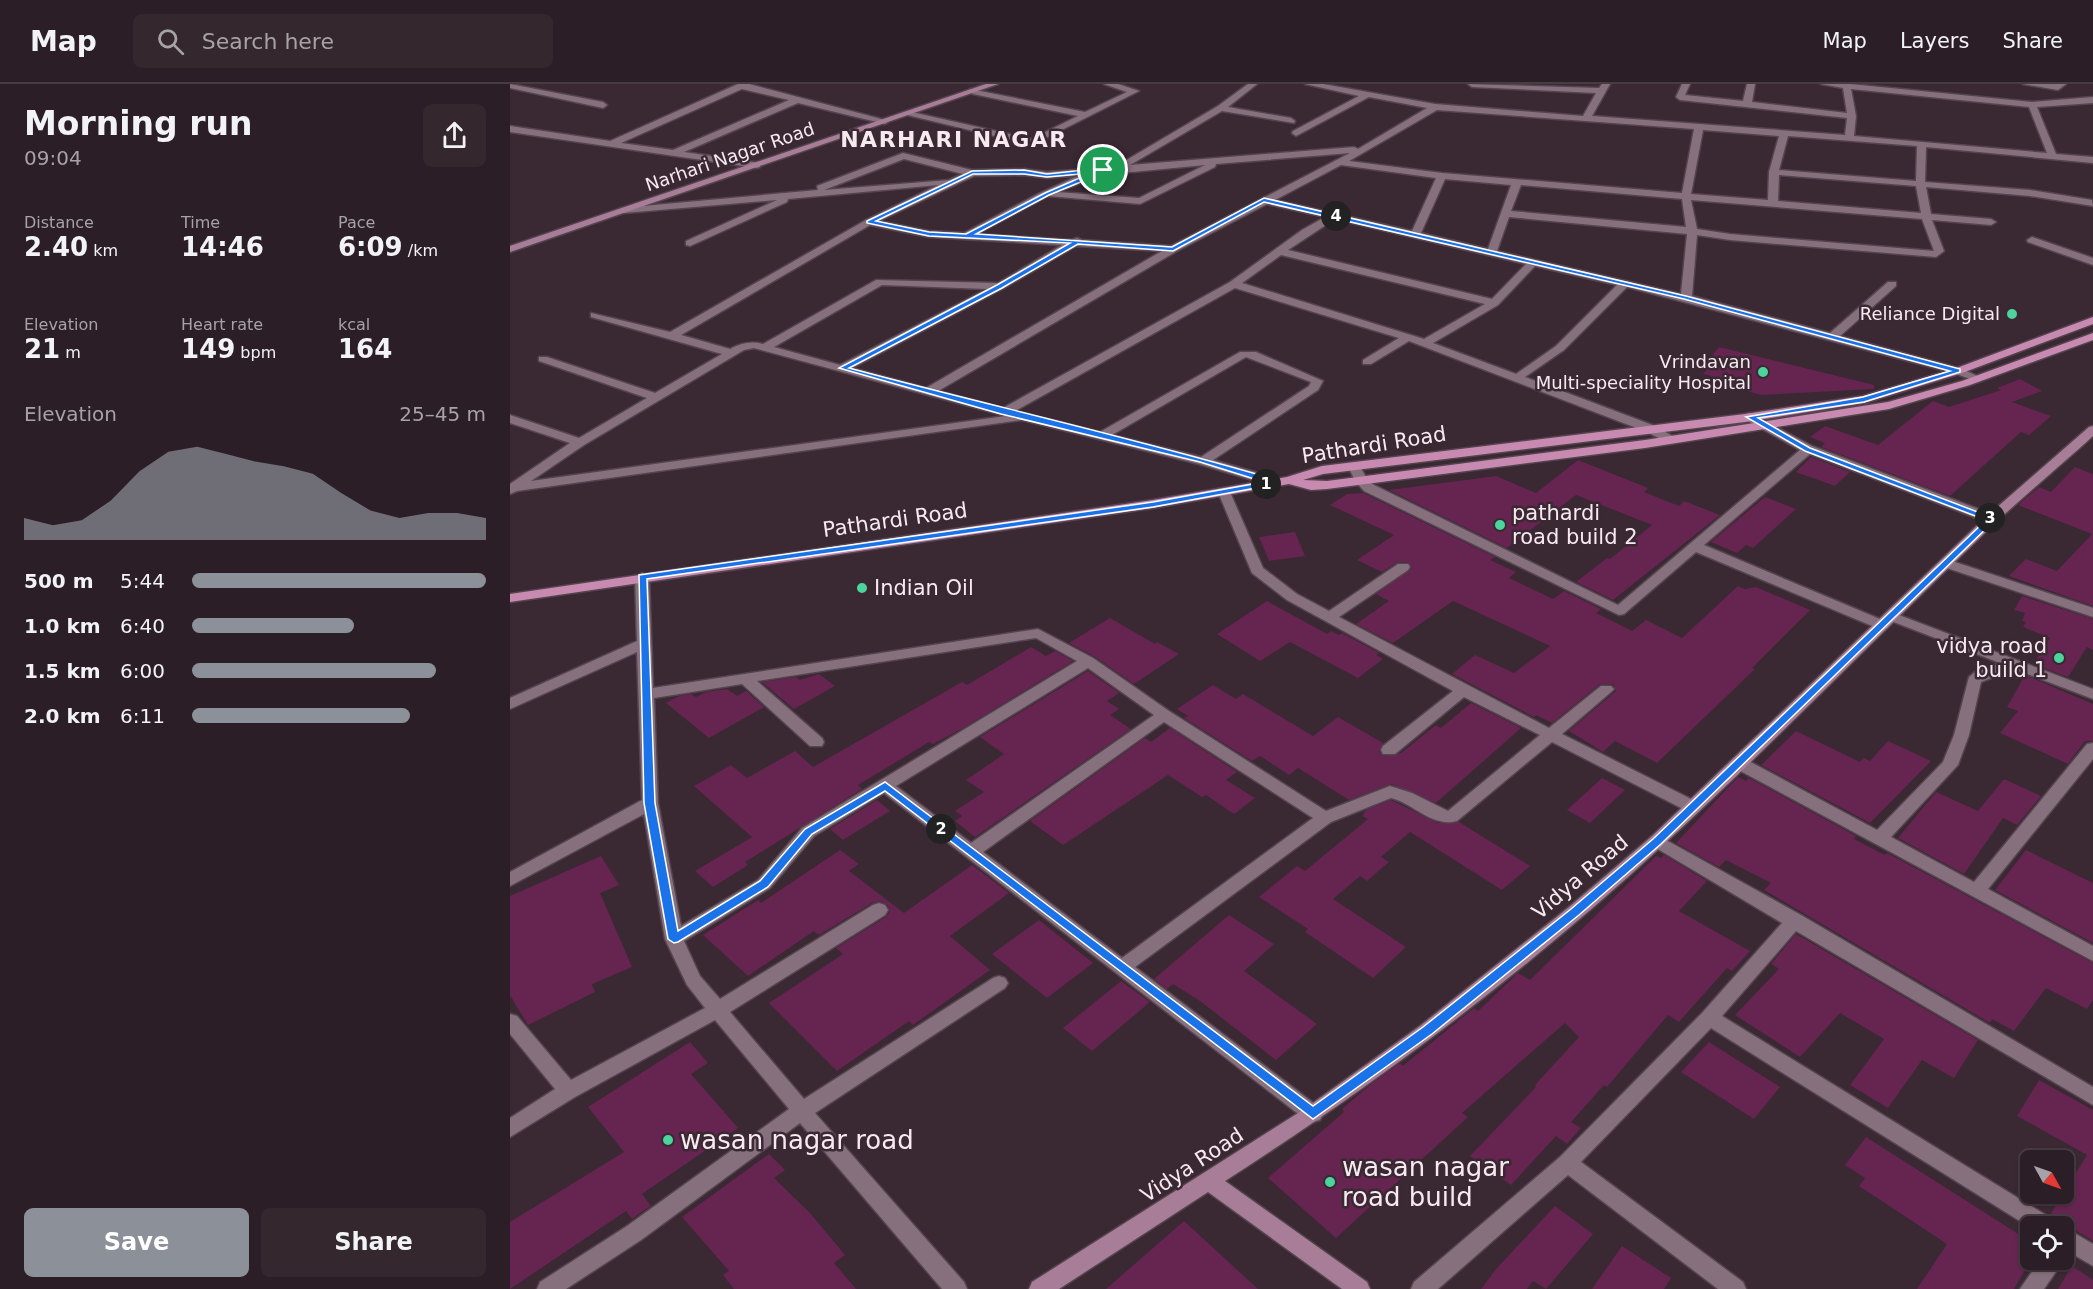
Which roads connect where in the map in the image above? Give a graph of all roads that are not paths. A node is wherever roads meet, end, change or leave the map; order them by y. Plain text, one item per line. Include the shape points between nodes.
1 (994, 84) edge
2 (1108, 84) edge
3 (1253, 84) edge
4 (1309, 84) edge
5 (1472, 84) edge
6 (1686, 84) edge
7 (1751, 84) edge
8 (1825, 84) edge
9 (2028, 84) edge
10 (2062, 84) edge
11 (510, 85) edge
12 (743, 85) edge
13 (1847, 85) edge
14 (1603, 88) edge
15 (1932, 89) edge
16 (973, 91) junction
17 (1367, 95) junction
18 (797, 100) junction
19 (2093, 100) edge
20 (1747, 104) junction
21 (603, 105) dead end
22 (2032, 105) junction
23 (1435, 107) junction
24 (1221, 108) junction
25 (907, 114) junction
26 (1082, 114) junction
27 (1852, 116) junction
28 (1585, 120) junction
29 (885, 121) junction
30 (1291, 121) dead end
31 (1699, 128) junction
32 (510, 129) edge
33 (1296, 133) dead end
34 (1784, 134) junction
35 (1850, 139) junction
36 (613, 143) junction
37 (1922, 144) junction
38 (1363, 150) junction
39 (676, 152) junction
40 (2052, 155) junction
41 (2093, 160) edge
42 (1219, 161) junction
43 (1338, 162) junction
44 (757, 165) junction
45 (1103, 170) junction
46 (1116, 170) junction
47 (1774, 172) junction
48 (972, 173) junction
49 (1442, 176) junction
50 (954, 181) junction
51 (1517, 182) junction
52 (1918, 183) junction
53 (800, 194) junction
54 (1047, 194) junction
55 (1686, 197) junction
56 (1264, 200) junction
57 (1773, 204) junction
58 (2093, 206) edge
59 (624, 210) junction
60 (1507, 214) junction
61 (1334, 216) junction
62 (1925, 217) junction
63 (870, 222) junction
64 (1991, 222) dead end
65 (1692, 231) junction
66 (1416, 234) junction
67 (968, 235) junction
68 (2032, 240) dead end
69 (1077, 242) junction
70 (690, 243) dead end
71 (510, 249) edge
72 (1173, 249) junction
73 (1279, 251) junction
74 (1492, 252) junction
75 (1534, 261) junction
76 (2093, 262) edge
77 (1234, 284) junction
78 (1892, 284) dead end
79 (1623, 285) junction
80 (1000, 286) junction
81 (1686, 298) junction
82 (1494, 303) junction
83 (595, 315) dead end
84 (2093, 320) edge
85 (674, 335) junction
86 (2093, 336) edge
87 (1408, 337) junction
88 (1832, 337) junction
89 (1425, 344) junction
90 (766, 347) junction
91 (732, 353) junction
92 (543, 359) dead end
93 (1367, 362) dead end
94 (842, 368) junction
95 (1958, 371) junction
96 (1517, 378) junction
97 (1978, 379) junction
98 (927, 392) junction
99 (656, 397) junction
100 (1004, 412) junction
101 (1029, 416) junction
102 (1750, 417) junction
103 (510, 419) edge
104 (1764, 426) junction
105 (1651, 429) junction
106 (2093, 430) edge
107 (1103, 435) junction
108 (1670, 440) junction
109 (580, 442) junction
110 (1808, 449) junction
111 (1203, 461) junction
112 (1354, 466) junction
113 (1289, 480) junction
114 (1361, 481) junction
115 (1274, 482) junction
116 (511, 489) edge
117 (1224, 492) junction
118 (1992, 519) junction
119 (1694, 546) junction
120 (1946, 563) junction
121 (1403, 567) dead end
122 (642, 577) junction
123 (510, 598) edge
124 (2093, 613) edge
125 (1330, 616) junction
126 (1887, 620) junction
127 (643, 644) junction
128 (1088, 661) junction
129 (2016, 663) junction
130 (744, 678) junction
131 (1606, 689) dead end
132 (1463, 690) junction
133 (646, 694) junction
134 (2093, 694) edge
135 (510, 704) edge
136 (1164, 715) junction
137 (1551, 735) junction
138 (816, 742) dead end
139 (2093, 748) edge
140 (1389, 750) dead end
141 (1739, 763) junction
142 (885, 786) junction
143 (650, 803) junction
144 (1693, 807) junction
145 (1325, 818) junction
146 (1879, 839) junction
147 (1657, 841) junction
148 (971, 852) junction
149 (510, 879) edge
150 (1977, 891) junction
151 (879, 910) dead end
152 (1795, 920) junction
153 (674, 939) junction
154 (2093, 954) edge
155 (1122, 968) junction
156 (999, 984) dead end
157 (718, 1010) junction
158 (1709, 1018) junction
159 (510, 1021) edge
160 (568, 1091) junction
161 (2093, 1097) edge
162 (802, 1112) junction
163 (1313, 1113) junction
164 (510, 1129) edge
165 (1567, 1162) junction
166 (1208, 1181) junction
167 (2029, 1216) edge
168 (2074, 1246) edge
169 (2093, 1256) edge
170 (2045, 1270) edge
171 (548, 1289) edge
172 (956, 1289) edge
173 (1040, 1289) edge
174 (1359, 1289) edge
175 (1422, 1289) edge
176 (1735, 1289) edge
177 (2031, 1289) edge

1 - 16 street, Narhari Nagar Road
2 - 26 street via 1135,91
3 - 24 street
4 - 17 street
5 - 14 street
6 - 20 street via 1680,97
7 - 20 street
8 - 13 street
9 - 10 street
11 - 21 street
12 - 18 street
12 - 36 street
13 - 15 street
13 - 27 street
14 - 28 street
15 - 22 street
16 - 25 street, Narhari Nagar Road
16 - 26 street
17 - 23 street
17 - 33 street
18 - 29 street
18 - 39 street
19 - 22 street
20 - 27 street
22 - 40 street
23 - 28 street
23 - 38 street
24 - 30 street
24 - 46 street
25 - 26 street via 1032,142
25 - 29 street, Narhari Nagar Road
27 - 35 street
28 - 31 street
29 - 44 street, Narhari Nagar Road
31 - 34 street
31 - 55 street
32 - 36 street
34 - 35 street
34 - 47 street
35 - 37 street
36 - 39 street
37 - 40 street
37 - 52 street
38 - 42 street
38 - 43 street
39 - 44 street
40 - 41 street
42 - 46 street
42 - 54 street via 1140,201
43 - 49 street
43 - 56 street
44 - 59 street, Narhari Nagar Road
45 - 46 street
45 - 48 street via 1047,175
45 - 54 street
47 - 52 street
47 - 57 street
48 - 50 street
48 - 53 street via 903,156
49 - 51 street
49 - 66 street
50 - 53 street
50 - 63 street
51 - 55 street
51 - 60 street
52 - 58 street via 2030,193
52 - 62 street
53 - 59 street
53 - 70 street
54 - 67 street
55 - 57 street
55 - 65 street
56 - 61 street
56 - 72 street
57 - 62 street
59 - 71 street, Narhari Nagar Road
60 - 65 street
60 - 74 street
61 - 66 street
61 - 73 street
62 - 64 street
62 - 65 street via 1940,251 1936,254
63 - 67 street via 924,234
63 - 85 street
65 - 81 street
66 - 74 street
67 - 69 street
68 - 76 street
69 - 72 street
69 - 80 street
72 - 98 street
73 - 77 street
73 - 82 street
74 - 75 street
75 - 79 street
75 - 82 street
77 - 87 street
77 - 100 street
78 - 88 street
79 - 81 street
79 - 96 street via 1560,348
80 - 90 street via 880,282
80 - 94 street
81 - 88 street
82 - 89 street
83 - 85 street
84 - 95 main road, Pathardi Road
85 - 91 street
86 - 97 main road
87 - 89 street
87 - 93 street
88 - 95 street
89 - 96 street
90 - 91 street via 746,345
90 - 94 street
91 - 99 street
92 - 99 street
94 - 98 street
95 - 97 street
95 - 102 main road, Pathardi Road via 1864,399
96 - 105 street
97 - 104 main road via 1889,405
98 - 100 street
99 - 109 street
100 - 101 street
101 - 107 street
101 - 116 street
102 - 104 street
102 - 105 main road, Pathardi Road
103 - 109 street
104 - 108 main road
104 - 110 street
105 - 108 street
105 - 112 main road, Pathardi Road
106 - 118 street, Vidya Road
107 - 111 street
107 - 111 street via 1244,354 1317,381 1314,388
108 - 114 main road
109 - 116 street
110 - 118 street
110 - 119 street
111 - 115 street
112 - 113 main road, Pathardi Road
112 - 114 street
113 - 114 main road via 1311,486
113 - 115 main road, Pathardi Road
114 - 119 street via 1369,489 1618,611
115 - 117 main road, Pathardi Road
117 - 122 main road, Pathardi Road
117 - 125 street via 1257,570 1292,597
118 - 120 street, Vidya Road
119 - 126 street
120 - 124 street
120 - 126 street, Vidya Road
121 - 125 street
122 - 123 main road, Pathardi Road
122 - 127 street
125 - 132 street
126 - 129 street
126 - 141 street, Vidya Road
127 - 133 street
127 - 135 street
128 - 130 street via 1038,633
128 - 136 street
128 - 142 street
129 - 134 street
129 - 146 street via 1974,680 1958,750 1950,765
130 - 133 street
130 - 138 street
131 - 137 street
132 - 137 street
132 - 140 street
133 - 143 street
136 - 145 street
136 - 148 street
137 - 144 street
137 - 145 street via 1451,817 1439,817 1390,792
139 - 150 street
141 - 144 street, Vidya Road
141 - 146 street
142 - 148 street
142 - 153 street via 808,832 764,884
143 - 149 street
143 - 153 street
144 - 147 street, Vidya Road
145 - 155 street
146 - 150 street
147 - 152 street
147 - 163 street, Vidya Road via 1427,1031
148 - 155 street
150 - 154 street
151 - 157 street
152 - 158 street
152 - 161 street
153 - 157 street via 693,980
155 - 163 street
156 - 162 street
157 - 160 street
157 - 162 street
158 - 165 street
158 - 167 street
159 - 160 street
160 - 164 street
162 - 171 street via 634,1233
162 - 172 street
163 - 166 street, Vidya Road
165 - 175 street
165 - 176 street
166 - 173 street, Vidya Road
166 - 174 street
168 - 169 street
170 - 177 street

